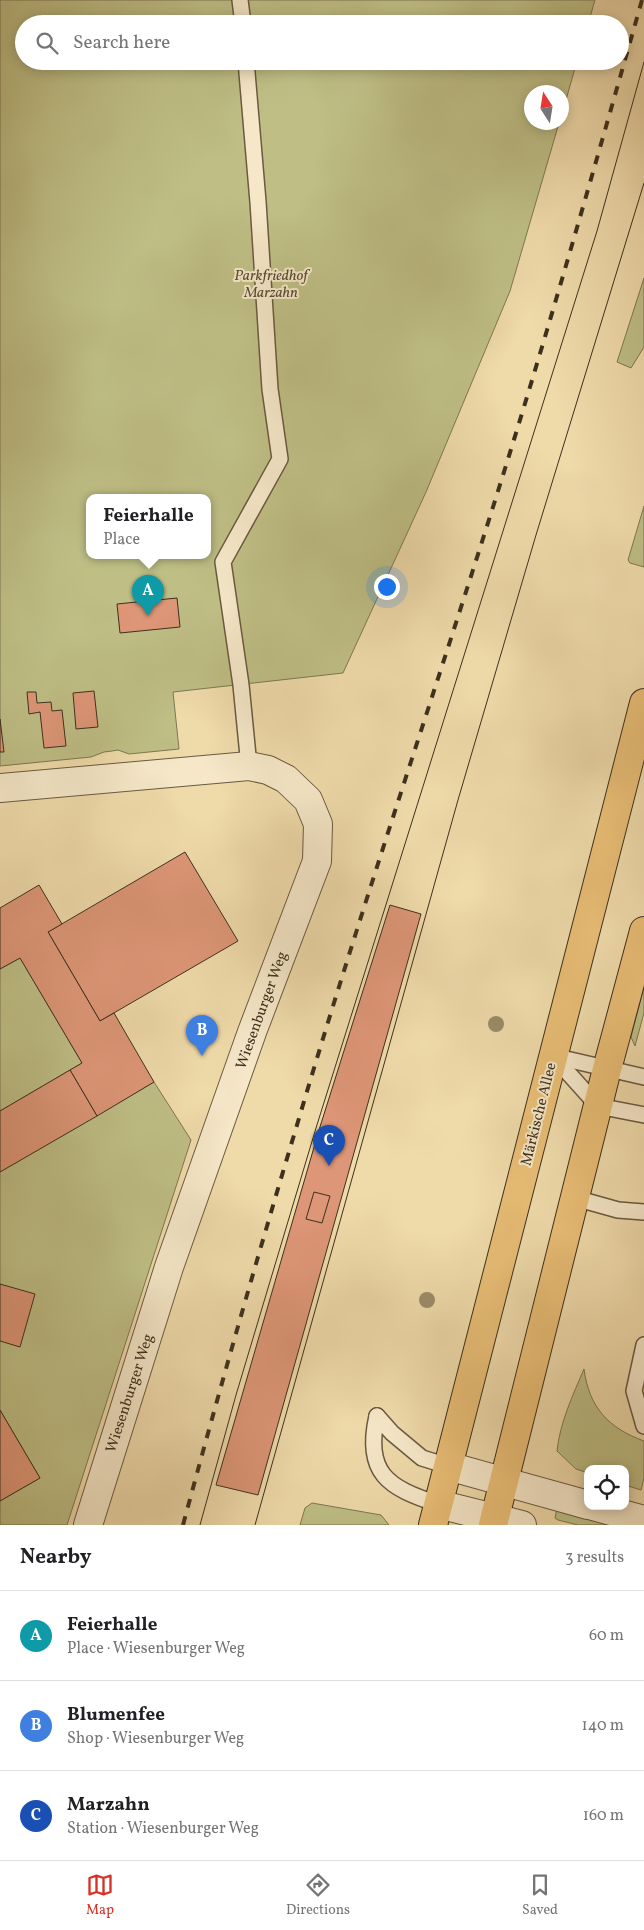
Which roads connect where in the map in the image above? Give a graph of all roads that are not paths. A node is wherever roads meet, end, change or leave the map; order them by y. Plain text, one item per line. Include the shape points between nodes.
1 (240, 0) edge
2 (241, 15) edge
3 (247, 70) edge
4 (644, 703) edge
5 (249, 766) junction
6 (0, 788) edge
7 (644, 931) edge
8 (553, 1056) junction
9 (607, 1069) junction
10 (644, 1077) edge
11 (598, 1106) junction
12 (644, 1115) edge
13 (575, 1198) junction
14 (644, 1212) edge
15 (644, 1345) edge
16 (639, 1392) edge
17 (644, 1426) edge
18 (448, 1466) junction
19 (502, 1481) junction
20 (584, 1504) edge
21 (608, 1510) edge
22 (436, 1514) edge
23 (644, 1520) edge
24 (493, 1522) edge
25 (88, 1525) edge
26 (522, 1525) edge

1 - 2 lane
3 - 5 lane via 270,389 280,459 223,562
4 - 8 main road, Märkische Allee
5 - 6 street, Wiesenburger Weg
5 - 25 street, Wiesenburger Weg via 268,770 286,779 308,800 318,824 317,861 252,1032 169,1267
7 - 9 main road
8 - 9 lane
8 - 11 lane
8 - 18 main road, Märkische Allee
9 - 10 lane
9 - 11 main road
11 - 12 lane
11 - 13 main road
13 - 14 lane via 618,1210
13 - 19 main road
15 - 16 lane
16 - 17 lane
18 - 19 street
18 - 22 main road, Märkische Allee
18 - 22 lane via 422,1458 377,1416 372,1446 377,1465 397,1488
19 - 20 street
19 - 24 main road
21 - 23 street
22 - 24 street
24 - 26 street

